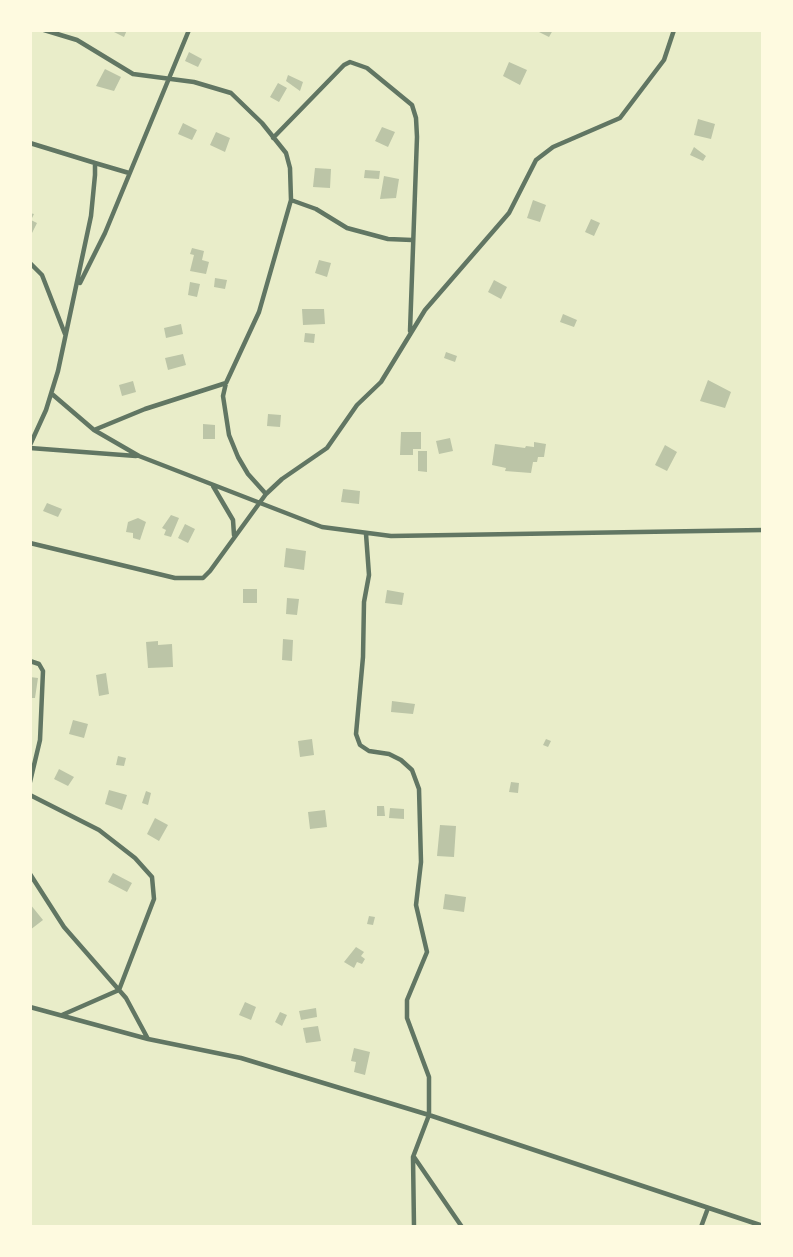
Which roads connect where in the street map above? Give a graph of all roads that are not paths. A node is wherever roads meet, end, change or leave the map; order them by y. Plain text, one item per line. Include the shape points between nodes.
1 (44, 30) edge
2 (189, 30) edge
3 (674, 30) edge
4 (167, 78) junction
5 (273, 138) junction
6 (30, 143) edge
7 (95, 163) junction
8 (129, 173) junction
9 (291, 200) junction
10 (412, 240) junction
11 (30, 263) edge
12 (77, 288) junction
13 (66, 334) junction
14 (410, 334) junction
15 (226, 383) junction
16 (52, 394) junction
17 (94, 430) junction
18 (30, 446) edge
19 (139, 456) junction
20 (212, 485) junction
21 (266, 494) junction
22 (259, 504) junction
23 (763, 530) edge
24 (366, 534) junction
25 (234, 535) junction
26 (30, 543) edge
27 (30, 661) edge
28 (30, 782) edge
29 (30, 795) edge
30 (30, 874) edge
31 (119, 990) junction
32 (30, 1007) edge
33 (61, 1016) junction
34 (148, 1039) junction
35 (429, 1115) junction
36 (414, 1157) junction
37 (708, 1208) junction
38 (763, 1226) edge
39 (414, 1227) edge
40 (462, 1227) edge
41 (701, 1227) edge

1 - 4 street via 77,40 133,74
2 - 4 street
3 - 14 street via 664,60 620,118 553,147 536,160 501,224 446,284
4 - 5 street via 231,93
4 - 8 street
5 - 9 street via 288,160
5 - 10 street via 344,65 357,63 379,76 415,110
6 - 7 street
7 - 8 street
7 - 12 street via 92,216
8 - 12 street
9 - 10 street via 316,209 347,228 388,239
9 - 15 street via 259,312
10 - 14 street
11 - 13 street via 42,275
12 - 13 street
13 - 16 street
14 - 21 street via 391,369 357,405 327,448
15 - 17 street
15 - 21 street via 223,408 229,435 248,474
16 - 17 street
16 - 18 street
17 - 19 street
18 - 19 street
19 - 20 street
20 - 22 street
20 - 25 street via 233,520
21 - 22 street
22 - 24 street via 322,527
22 - 25 street
23 - 24 street
24 - 35 street via 369,574 356,734 360,745 369,751 401,760 412,770 419,789 421,862 416,905 427,952 407,1000 407,1018 429,1077
25 - 26 street via 210,571 203,578 194,579 156,574
27 - 28 street via 39,664 43,671 39,740
29 - 31 street via 99,830 152,877 154,900
30 - 31 street via 64,927
31 - 33 street
31 - 34 street
32 - 33 street
33 - 34 street
34 - 35 street via 241,1058
35 - 36 street
35 - 37 street
36 - 39 street
36 - 40 street
37 - 38 street
37 - 41 street

